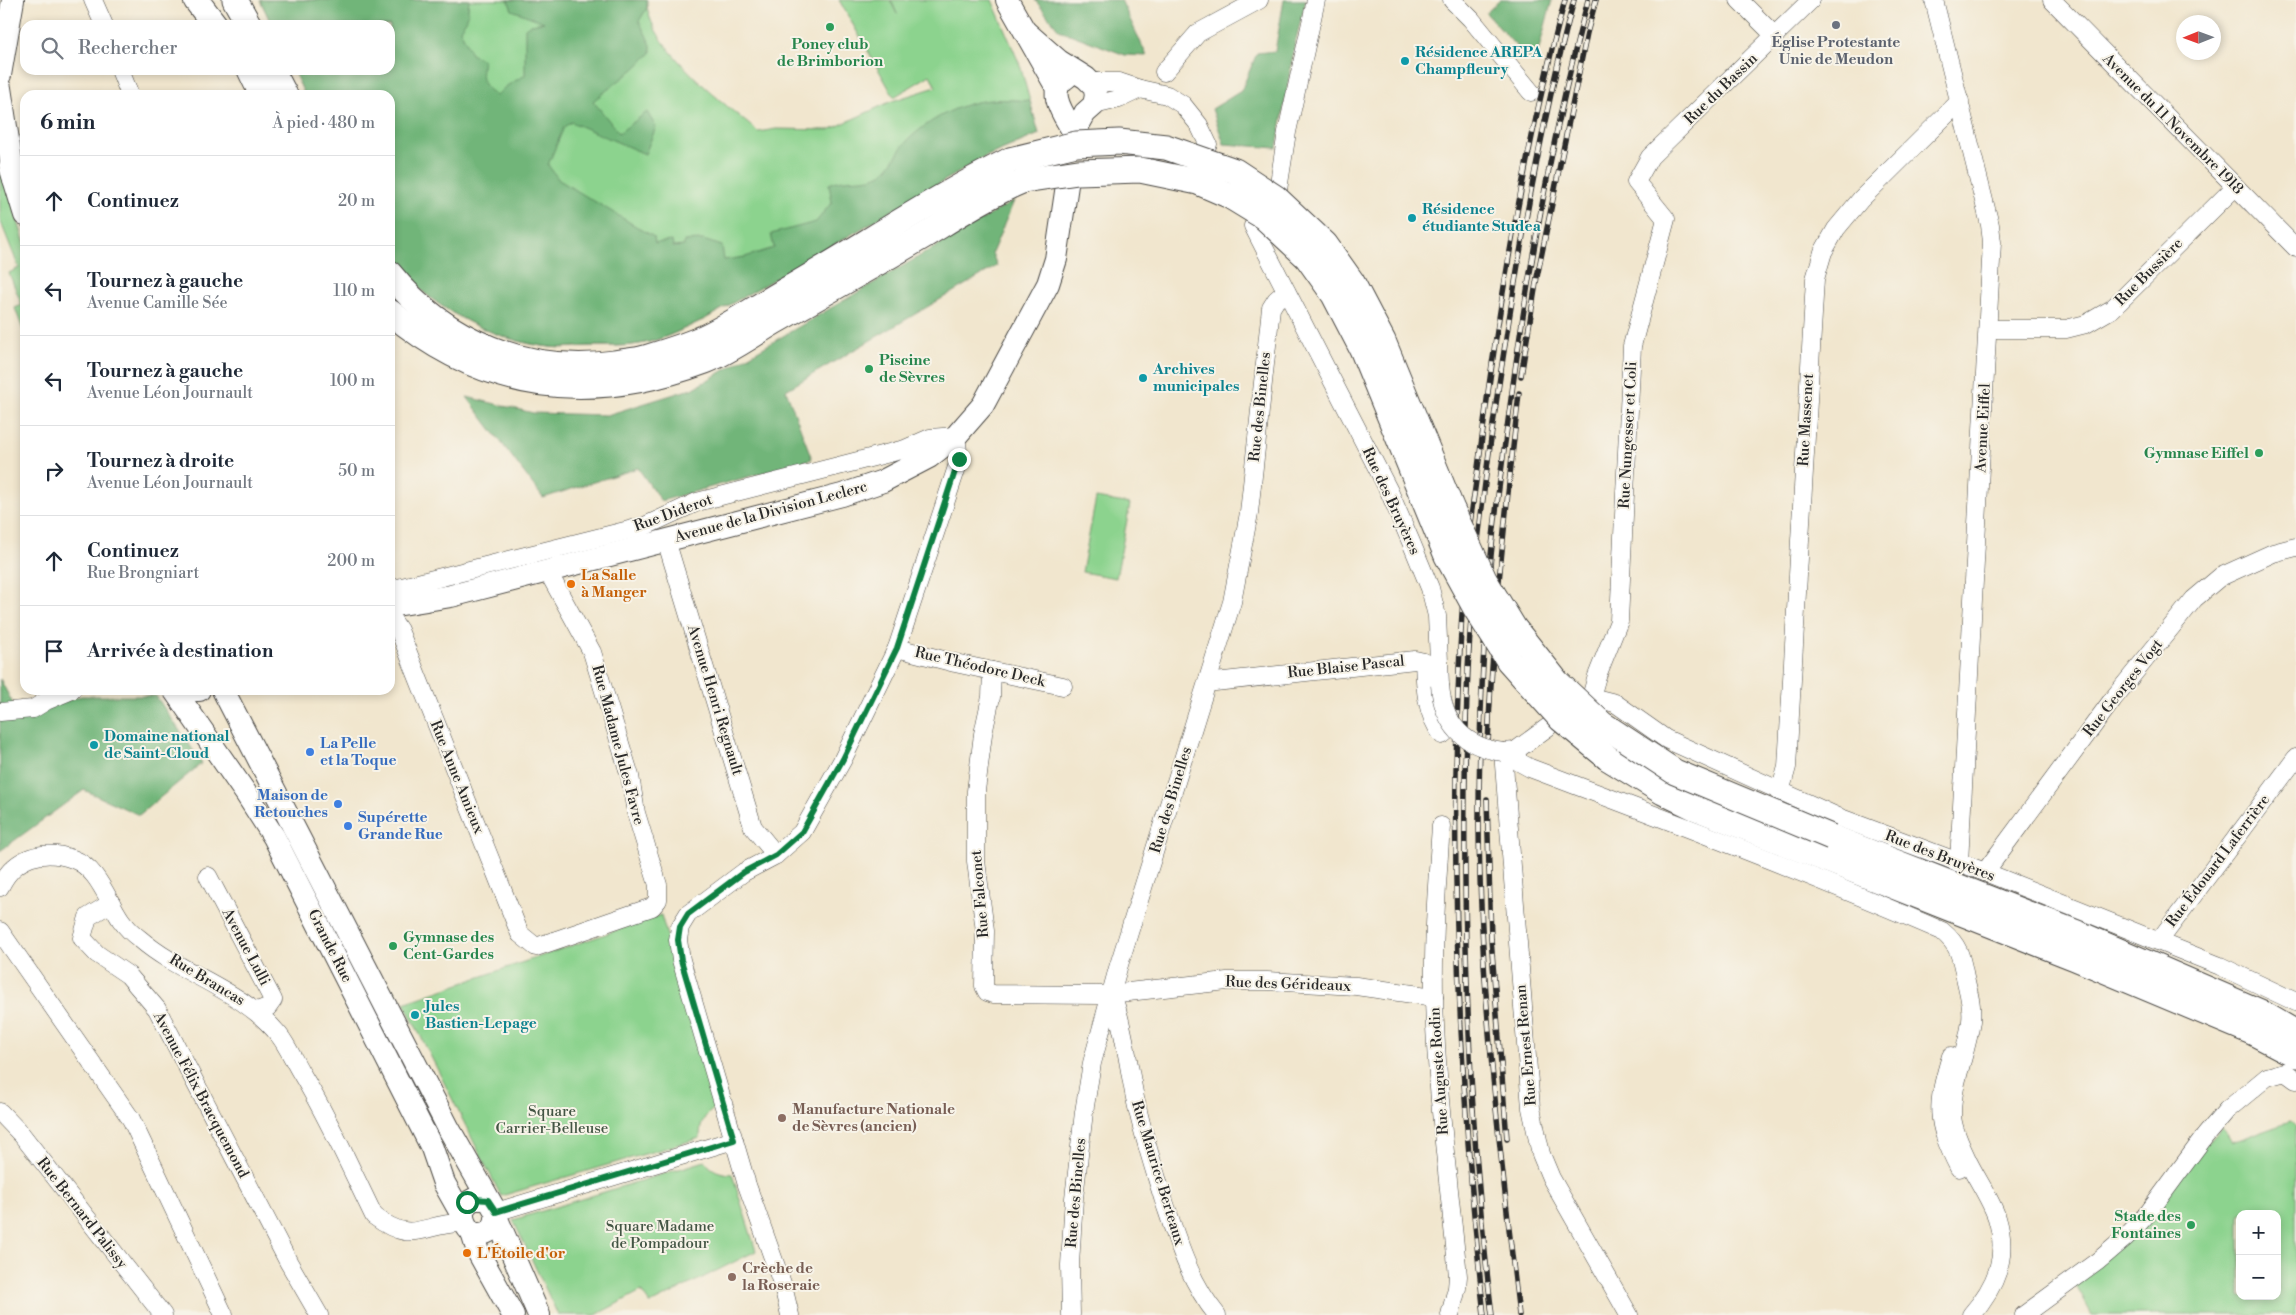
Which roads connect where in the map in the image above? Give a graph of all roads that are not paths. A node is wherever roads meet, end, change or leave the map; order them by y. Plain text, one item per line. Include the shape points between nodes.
1 (14, 0) edge
2 (93, 0) edge
3 (196, 0) edge
4 (212, 0) edge
5 (235, 0) edge
6 (1007, 0) edge
7 (1259, 0) edge
8 (1316, 0) edge
9 (1452, 0) edge
10 (1738, 0) edge
11 (1811, 0) edge
12 (1934, 0) edge
13 (2052, 0) edge
14 (102, 20) edge
15 (211, 20) edge
16 (225, 20) edge
17 (246, 20) edge
18 (1026, 32) junction
19 (1775, 36) junction
20 (1164, 72) dead end
21 (0, 75) edge
22 (122, 75) edge
23 (252, 75) edge
24 (275, 75) edge
25 (1086, 79) junction
26 (0, 86) edge
27 (1057, 88) junction
28 (1140, 89) junction
29 (128, 90) edge
30 (260, 90) edge
31 (282, 90) edge
32 (1531, 92) dead end
33 (1960, 101) junction
34 (1090, 109) junction
35 (0, 134) edge
36 (1208, 144) dead end
37 (19, 171) edge
38 (1636, 182) joint
39 (1067, 185) dead end
40 (2235, 187) junction
41 (1253, 226) dead end
42 (2295, 244) edge
43 (1267, 254) junction
44 (395, 280) edge
45 (1286, 291) junction
46 (395, 316) edge
47 (1988, 329) junction
48 (956, 436) junction
49 (666, 540) junction
50 (2296, 547) edge
51 (548, 570) junction
52 (395, 589) edge
53 (395, 615) edge
54 (395, 623) edge
55 (897, 648) junction
56 (992, 671) junction
57 (1208, 681) junction
58 (1063, 686) dead end
59 (51, 695) edge
60 (178, 695) edge
61 (226, 695) edge
62 (1591, 698) joint
63 (5, 712) edge
64 (1453, 726) junction
65 (1548, 727) dead end
66 (1509, 752) junction
67 (2296, 758) edge
68 (1780, 792) junction
69 (1441, 826) dead end
70 (1827, 848) junction
71 (776, 855) junction
72 (1959, 863) junction
73 (1985, 872) junction
74 (208, 876) dead end
75 (0, 887) edge
76 (111, 903) junction
77 (0, 931) edge
78 (520, 934) joint
79 (2159, 941) junction
80 (1967, 988) junction
81 (1112, 994) junction
82 (1434, 997) junction
83 (2296, 1002) edge
84 (257, 1011) junction
85 (2296, 1032) edge
86 (2292, 1069) edge
87 (0, 1112) edge
88 (734, 1140) junction
89 (493, 1210) junction
90 (466, 1223) junction
91 (163, 1315) edge
92 (224, 1315) edge
93 (319, 1315) edge
94 (513, 1315) edge
95 (540, 1315) edge
96 (790, 1315) edge
97 (1071, 1315) edge
98 (1217, 1315) edge
99 (1450, 1315) edge
100 (1629, 1315) edge
101 (1960, 1315) edge
102 (1971, 1315) edge
103 (2024, 1315) edge

1 - 21 main road
2 - 14 street
3 - 15 highway
4 - 16 highway
5 - 17 highway
6 - 18 main road
7 - 20 street via 1198,33
8 - 43 street via 1287,132
9 - 32 street via 1472,19
10 - 19 street
11 - 19 street, Rue du Bassin
12 - 33 street, Avenue Eiffel
13 - 40 street, Avenue du 11 Novembre 1918
18 - 25 main road
18 - 27 main road
19 - 38 street, Rue du Bassin via 1650,157
22 - 29 street
23 - 30 highway
24 - 31 highway
25 - 27 main road via 1064,79
25 - 28 street via 1119,82
25 - 34 main road via 1096,95
26 - 37 main road
27 - 34 main road via 1056,97 1074,133
28 - 34 street
28 - 36 street via 1167,95 1182,105 1199,125
33 - 47 street, Avenue Eiffel via 1990,225
33 - 68 street, Rue Massenet via 1860,199 1836,229 1823,252 1815,279 1787,767
35 - 37 main road
38 - 62 street, Rue Nungesser et Coli via 1666,219 1632,346 1619,621
39 - 48 main road, Avenue de la Division Leclerc via 1056,259 1048,284 983,405
40 - 42 street, Avenue du 11 Novembre 1918
40 - 47 street, Rue Bussière via 2112,309 2086,324 2066,328
41 - 43 street, Rue des Bruyères
43 - 45 street, Rue des Bruyères
44 - 70 highway, bridge via 434,317 461,335 504,355 586,367 643,359 708,336 973,178 1010,160 1076,144 1119,142 1166,147 1235,171 1276,198 1326,244 1352,282 1383,341 1450,507 1484,579 1514,628 1556,682 1602,724 1675,772
45 - 57 street, Rue des Binelles via 1271,308 1249,513 1232,602
45 - 64 street, Rue des Bruyères, bridge via 1389,491 1430,588 1437,616 1440,685 1444,709
46 - 70 highway, bridge via 416,334 460,359 532,383 590,387 652,378 707,360 999,190 1024,180 1078,172 1140,170 1198,182 1264,217 1307,257 1334,295 1362,349 1447,556 1509,661 1561,719 1608,758 1696,808
47 - 72 street, Avenue Eiffel
48 - 49 main road, Avenue de la Division Leclerc via 929,457 883,481 842,495
48 - 52 street, Rue Diderot via 930,438 905,449 698,502 645,526
48 - 55 street via 957,467
49 - 51 main road, Avenue de la Division Leclerc
49 - 71 street, Avenue Henri Regnault via 753,827
50 - 73 street, Rue Georges Vogt via 2220,577 2194,599 2113,698
51 - 53 main road, Avenue de la Division Leclerc
51 - 78 street, Rue Madame Jules Favre via 592,652 630,776 636,813 658,885 658,900 652,907 536,947
54 - 78 street, Rue Anne Amieux
55 - 56 street, Rue Théodore Deck
55 - 71 street via 843,759 802,832
56 - 58 street, Rue Théodore Deck
56 - 81 street, Rue Falconet via 982,734 976,814 976,861 985,931 984,986 987,992 994,994
57 - 64 street, Rue Blaise Pascal via 1415,660 1424,662 1426,691 1434,725 1442,735
57 - 81 street, Rue des Binelles
59 - 63 street
60 - 90 main road, Grande Rue via 274,837 432,1148 444,1183
61 - 89 main road, Grande Rue
62 - 68 street, Rue des Bruyères via 1615,704 1666,739
64 - 66 street, Rue des Bruyères, bridge via 1477,746
65 - 66 street
66 - 80 street via 1530,768 1942,931 1954,941
66 - 100 street, Rue Ernest Renan via 1531,1108 1535,1129 1551,1178
67 - 79 street, Rue Édouard Laferrière
68 - 72 street, Rue des Bruyères
69 - 82 street, Rue Auguste Rodin
70 - 85 highway via 2082,935 2260,1012
70 - 86 highway via 2252,1032
71 - 88 street via 744,872 688,914 680,927 678,940 681,960
72 - 73 street, Rue des Bruyères
73 - 79 street, Rue des Bruyères
74 - 84 street, Avenue Lulli via 274,1000 268,1007
75 - 76 street, Rue Brancas via 4,878 22,861 49,853 75,860 93,874
76 - 84 street, Rue Brancas via 121,921 140,940
76 - 93 street, Avenue Félix Bracquemond via 88,917 82,938 97,954 128,975 157,1009
77 - 92 street via 131,1119
79 - 83 street, Rue des Bruyères
80 - 101 street via 1943,1083 1941,1124 1945,1140 1989,1228 1991,1244 1987,1275 1980,1293
80 - 102 street via 1971,1021 1958,1071 1952,1116 1964,1153 1996,1218 2001,1246 1998,1274 1988,1295
81 - 82 street, Rue des Gérideaux via 1227,980 1356,986
81 - 97 street, Rue des Binelles via 1092,1063 1084,1112 1074,1198
81 - 98 street, Rue Maurice Berteaux via 1122,1022 1142,1128 1173,1226 1188,1269
82 - 99 street, Rue Auguste Rodin via 1438,1080 1458,1276
84 - 90 street, Rue Brancas via 280,1036 313,1092 374,1216 388,1227 403,1232 452,1222
86 - 103 street via 2267,1077 2227,1110 2126,1237
87 - 91 street, Rue Bernard Palissy via 22,1135
88 - 89 street
88 - 96 street
89 - 90 main road via 491,1231 486,1234
89 - 90 main road via 474,1199 467,1202
89 - 95 main road, Grande Rue
90 - 94 main road, Grande Rue via 478,1252

